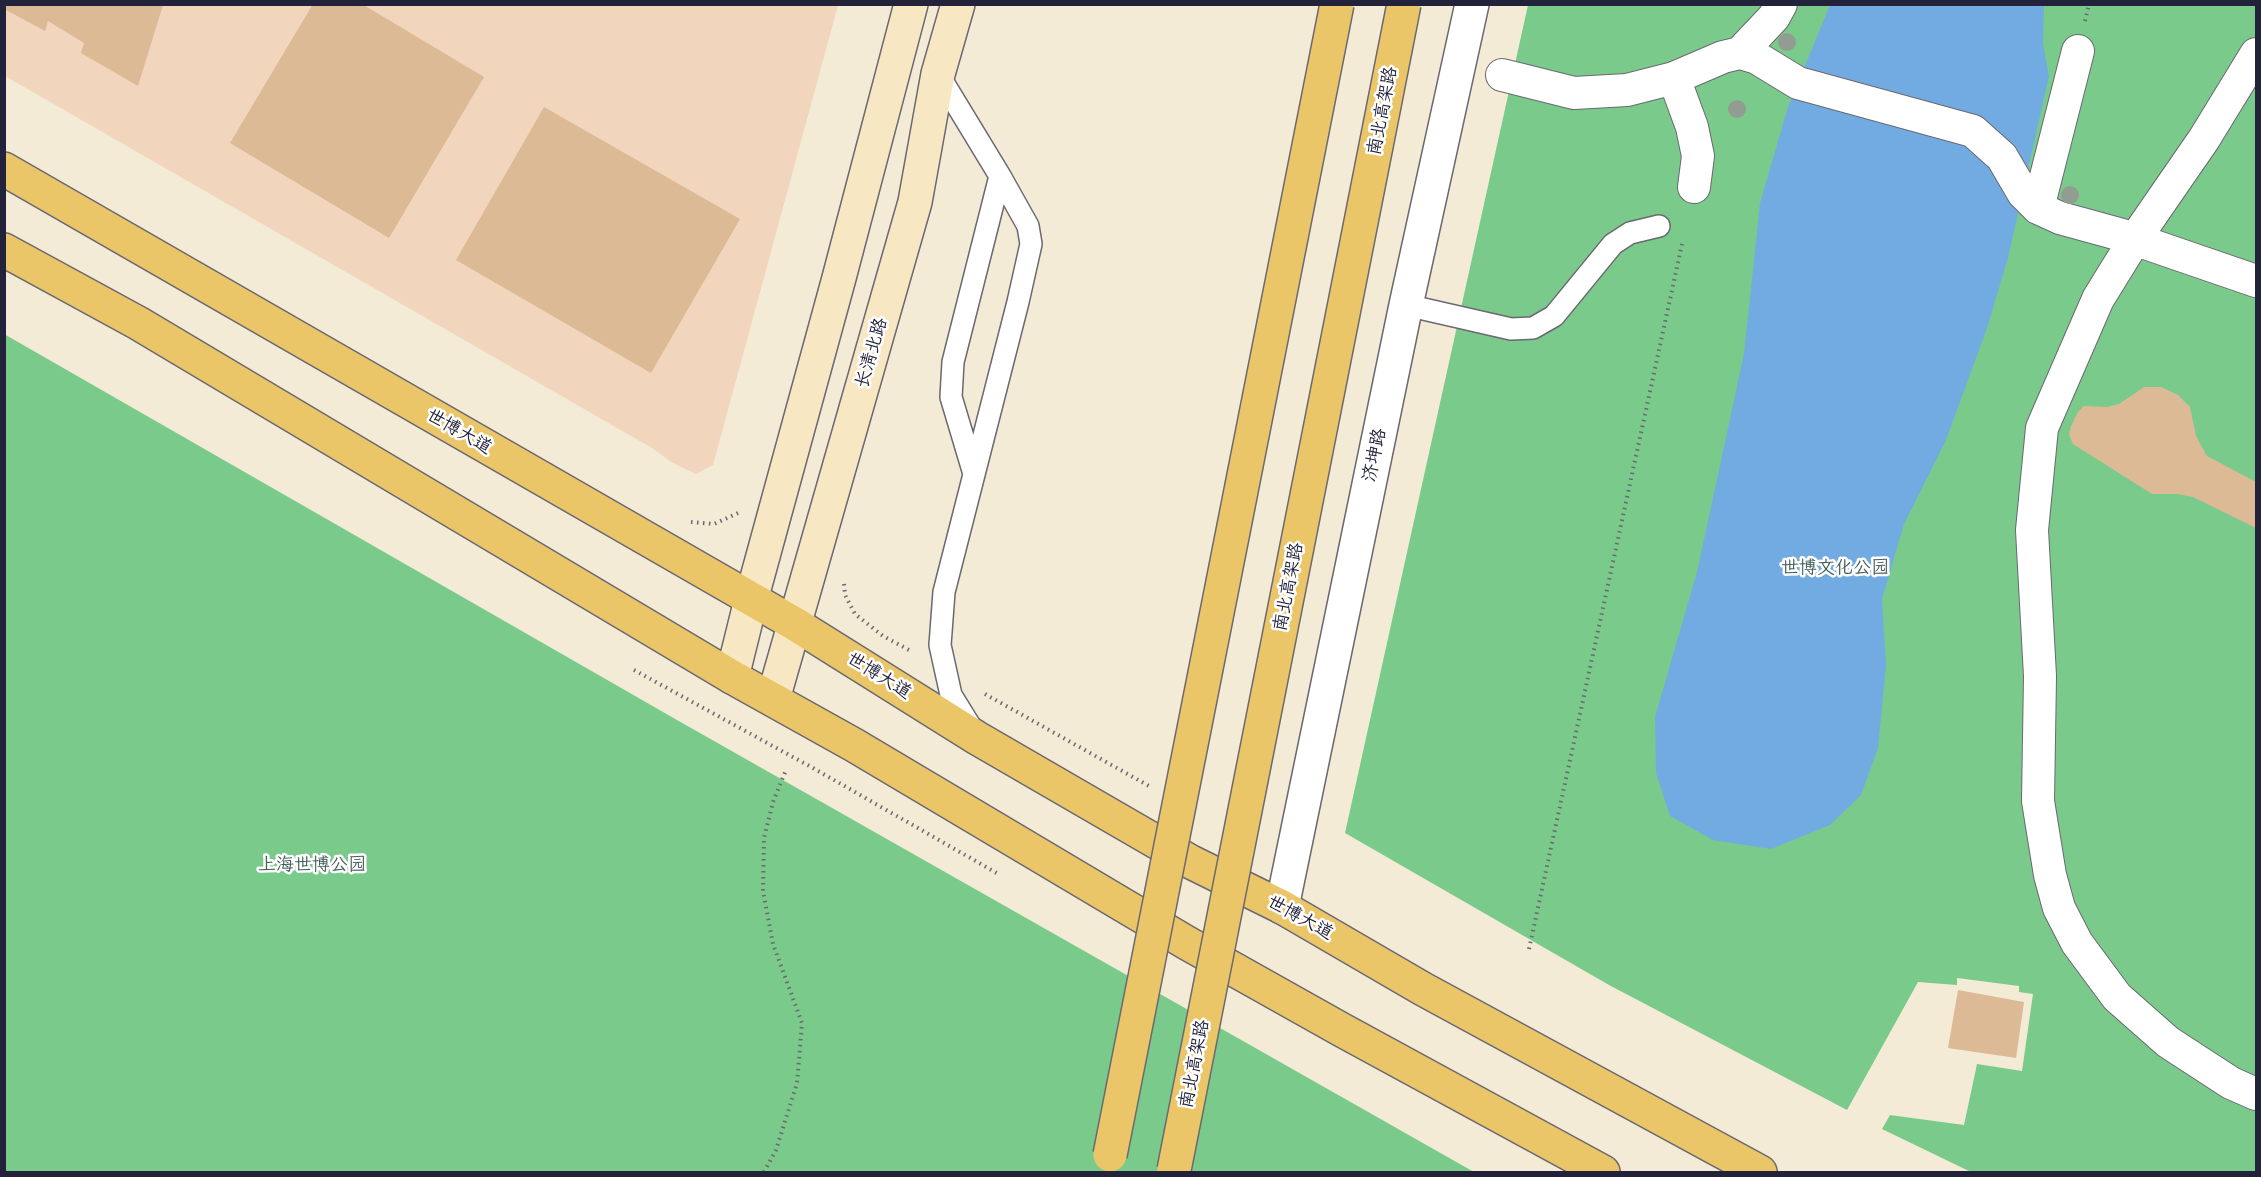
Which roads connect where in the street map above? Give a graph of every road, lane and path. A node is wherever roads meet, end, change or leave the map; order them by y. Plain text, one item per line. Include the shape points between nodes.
1 (911, 4) edge
2 (958, 4) edge
3 (1337, 4) edge
4 (1404, 4) edge
5 (1472, 4) edge
6 (1781, 4) edge
7 (2078, 51) dead end
8 (1740, 53) junction
9 (2256, 54) edge
10 (938, 74) junction
11 (1502, 75) dead end
12 (1674, 78) junction
13 (4, 170) edge
14 (1000, 176) junction
15 (1694, 187) joint
16 (2038, 208) junction
17 (1659, 226) dead end
18 (2135, 239) junction
19 (4, 250) edge
20 (2256, 281) edge
21 (1406, 305) junction
22 (974, 474) junction
23 (781, 490) junction
24 (681, 520) dead end
25 (843, 573) dead end
26 (751, 600) junction
27 (795, 624) junction
28 (634, 670) dead end
29 (945, 671) junction
30 (732, 677) junction
31 (773, 699) junction
32 (977, 738) junction
33 (786, 770) dead end
34 (1158, 791) dead end
35 (1000, 875) dead end
36 (1282, 907) junction
37 (1528, 949) dead end
38 (2256, 1094) edge
39 (1110, 1155) dead end
40 (1174, 1170) dead end
41 (764, 1173) edge
42 (1603, 1173) edge
43 (1760, 1173) edge

1 - 23 main road
2 - 10 main road, 长清北路
3 - 39 main road, bridge
4 - 40 main road, 南北高架路, bridge
5 - 21 street, 济坤路
6 - 8 street
7 - 16 street
8 - 12 street
8 - 16 street via 1757,58 1798,83 1973,131 2002,157 2023,193
9 - 18 street via 2204,139
10 - 14 lane
10 - 27 main road, 长清北路 via 915,202
11 - 12 street via 1574,93 1627,90
12 - 15 street via 1698,156
13 - 26 main road, 世博大道
14 - 22 lane via 953,362 951,397
14 - 22 lane via 1028,226 1031,244
15 - 37 path
16 - 18 street
17 - 21 lane via 1630,233 1613,244 1554,316 1533,328 1510,329
18 - 20 street
18 - 38 street via 2098,299 2042,428 2032,530 2040,676 2038,801 2059,908 2077,943 2117,997 2168,1042 2231,1083
19 - 30 main road via 138,323
21 - 36 street, 济坤路
22 - 29 lane via 944,592 940,645
23 - 24 path via 714,524
23 - 26 main road
25 - 29 path, 世博大道 via 845,595 855,614 883,636
26 - 27 main road, 世博大道
26 - 30 main road
27 - 31 main road, 长清北路
27 - 32 main road, 世博大道
28 - 35 path
29 - 32 lane via 951,695
29 - 34 path, 世博大道
30 - 31 main road
31 - 42 main road via 1187,943
32 - 36 main road, 世博大道 via 1191,862
33 - 41 path via 764,838 763,891 773,944 802,1023 797,1083 776,1150
36 - 43 main road, 世博大道 via 1423,989

